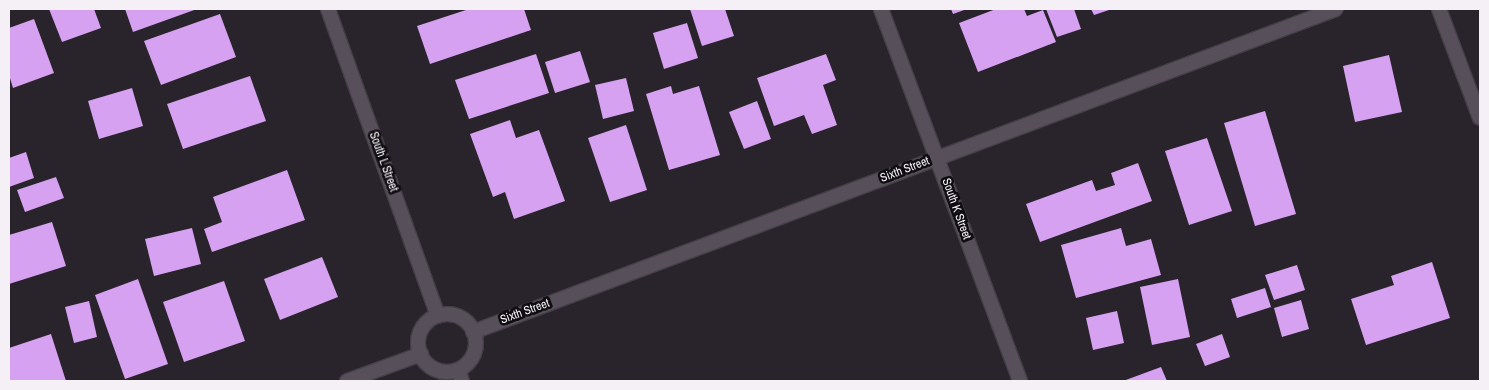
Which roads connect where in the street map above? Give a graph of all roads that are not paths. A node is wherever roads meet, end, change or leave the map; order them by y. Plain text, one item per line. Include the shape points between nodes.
1 (328, 9) edge
2 (881, 9) edge
3 (1336, 9) edge
4 (1439, 9) edge
5 (1480, 118) edge
6 (937, 158) junction
7 (438, 316) junction
8 (473, 332) junction
9 (421, 354) junction
10 (460, 375) edge
11 (347, 381) edge
12 (1020, 381) edge

1 - 7 street, South L Street
2 - 6 street, South K Street
3 - 6 street, Sixth Street
4 - 5 street
6 - 8 street, Sixth Street
6 - 12 street, South K Street
7 - 8 street via 455,315 463,319
7 - 9 street via 421,331
8 - 10 street via 476,341 472,358
9 - 10 street via 425,362 440,371
9 - 11 street

